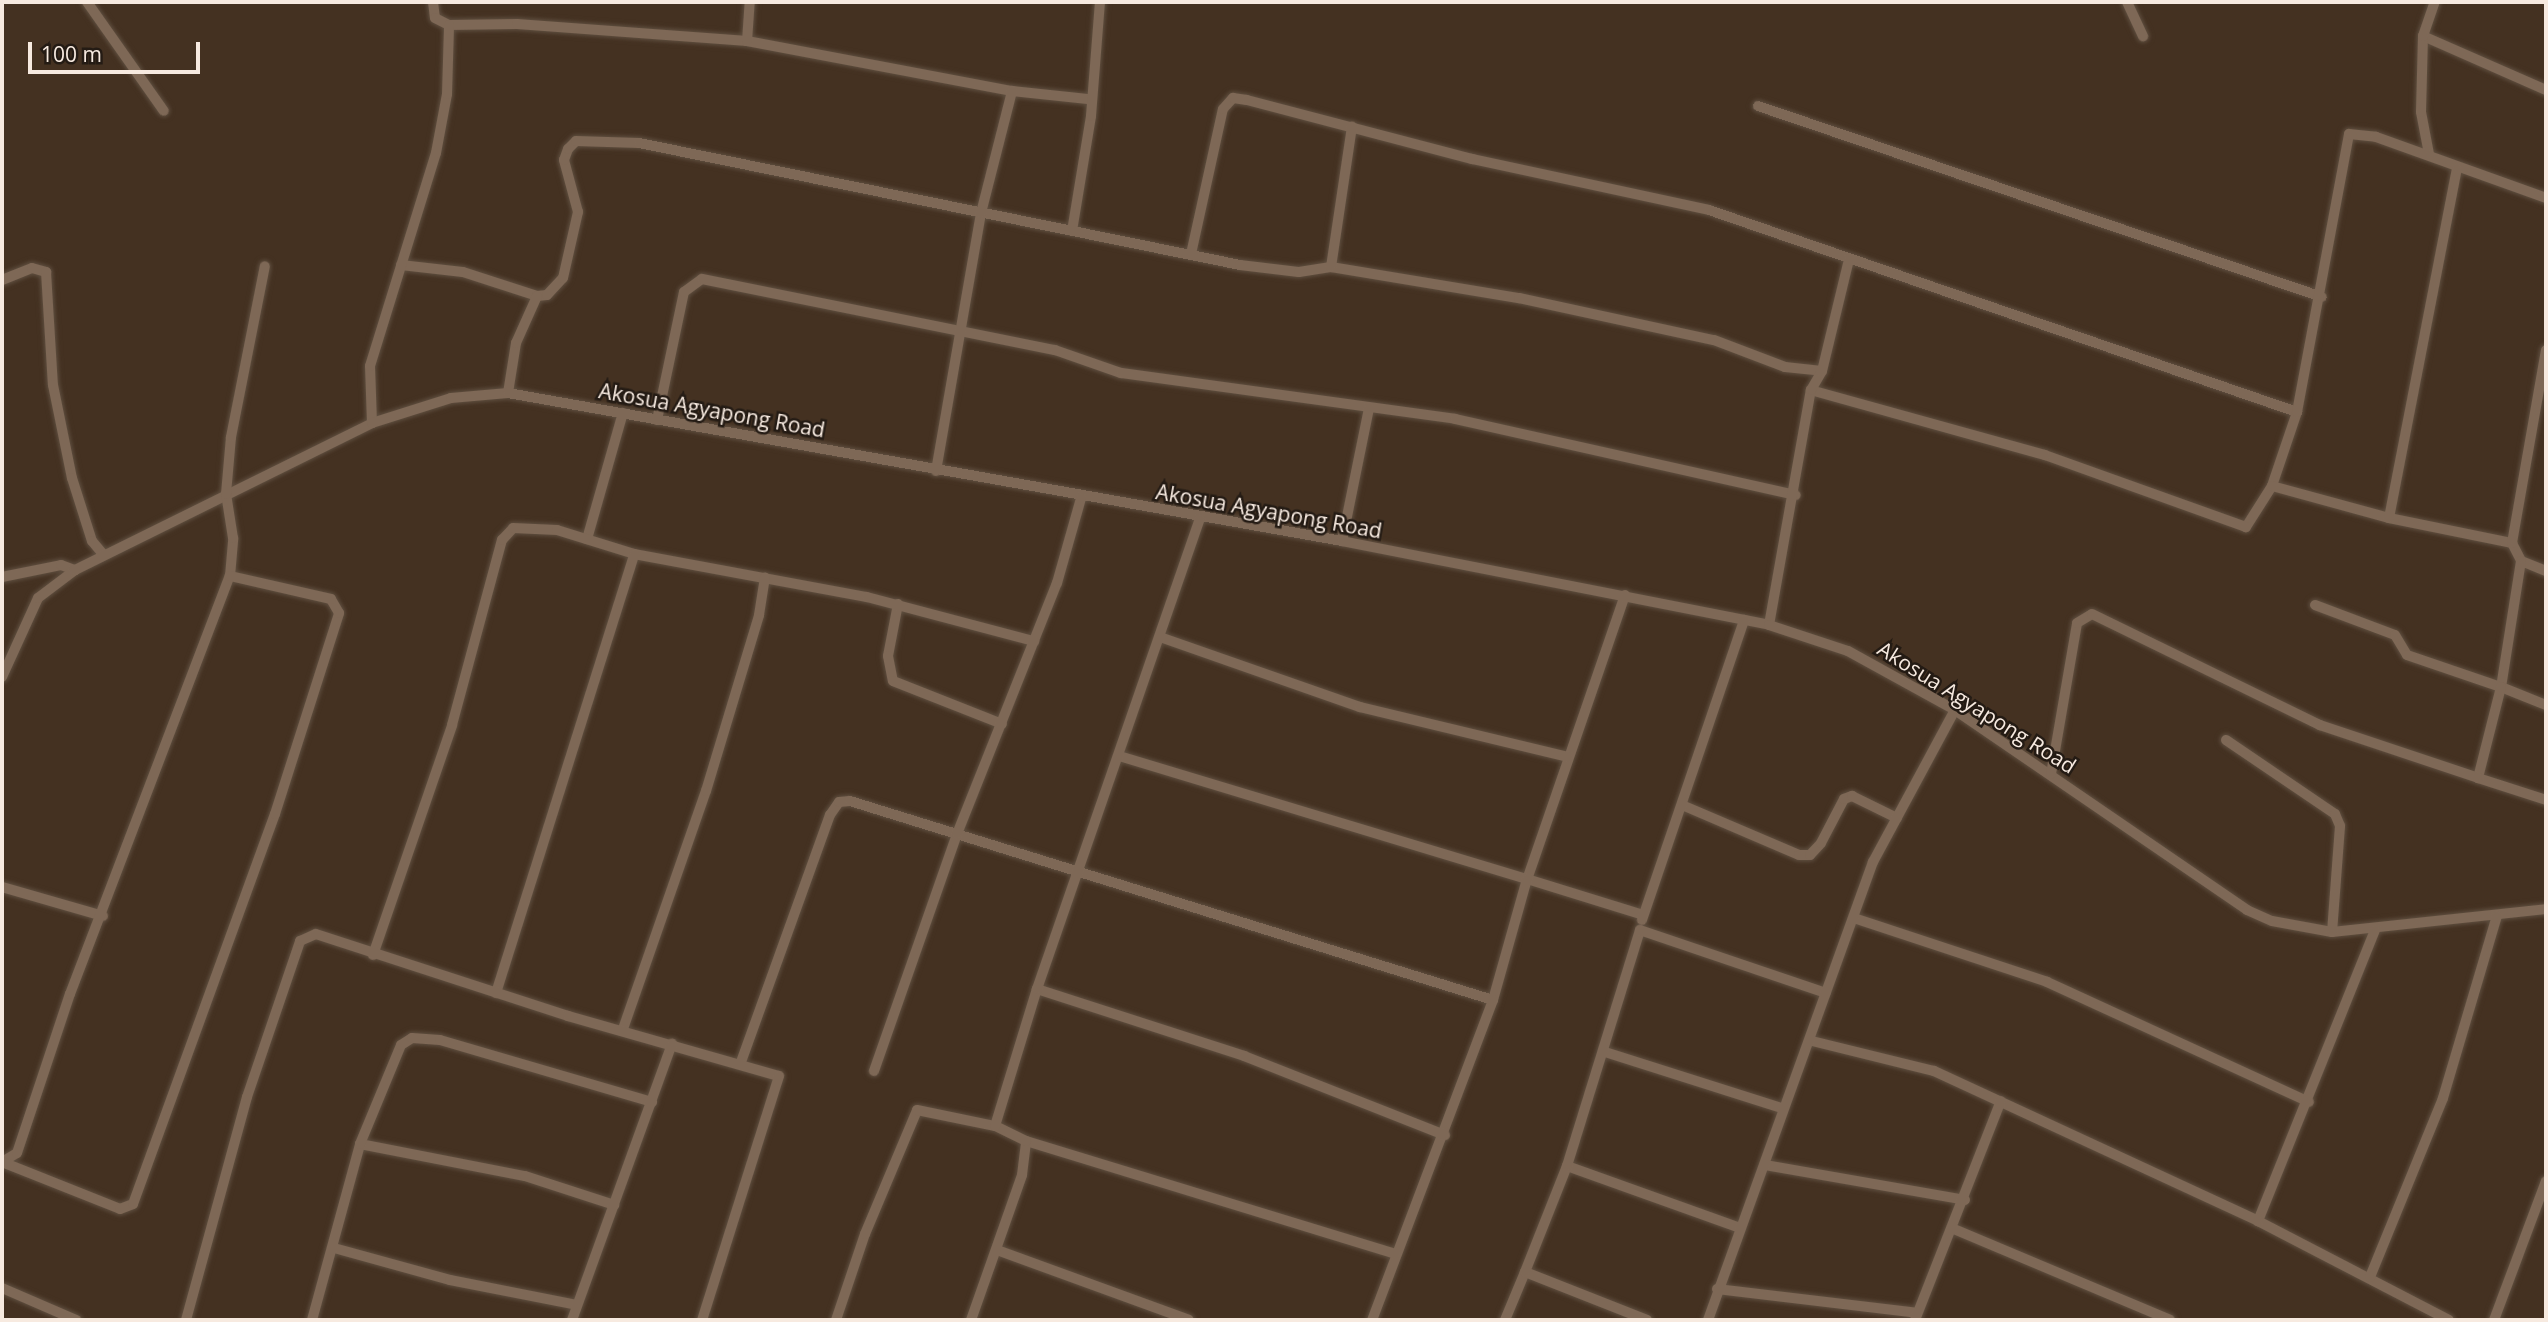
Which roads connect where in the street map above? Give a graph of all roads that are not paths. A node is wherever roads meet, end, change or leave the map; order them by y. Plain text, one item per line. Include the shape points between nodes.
1 (87, 2) edge
2 (433, 2) edge
3 (750, 2) edge
4 (1100, 2) edge
5 (2127, 2) edge
6 (2435, 2) edge
7 (449, 25) junction
8 (2423, 36) junction
9 (2143, 37) dead end
10 (747, 41) junction
11 (2546, 90) edge
12 (1012, 91) junction
13 (1088, 99) junction
14 (1758, 106) dead end
15 (164, 111) dead end
16 (1352, 127) junction
17 (2429, 154) junction
18 (2457, 169) junction
19 (2546, 198) edge
20 (981, 213) junction
21 (1072, 230) junction
22 (1191, 254) junction
23 (1849, 259) junction
24 (401, 265) junction
25 (265, 266) dead end
26 (1331, 267) junction
27 (2, 280) edge
28 (537, 296) junction
29 (2322, 298) junction
30 (958, 332) junction
31 (2546, 350) edge
32 (1822, 371) junction
33 (1811, 390) junction
34 (508, 393) junction
35 (1369, 408) junction
36 (2297, 412) junction
37 (623, 413) junction
38 (657, 419) junction
39 (372, 423) junction
40 (936, 471) junction
41 (2272, 486) junction
42 (226, 494) junction
43 (1796, 495) junction
44 (1080, 498) junction
45 (1200, 519) junction
46 (2389, 519) junction
47 (587, 539) junction
48 (1342, 541) junction
49 (2512, 544) junction
50 (103, 554) junction
51 (634, 554) junction
52 (2521, 561) junction
53 (75, 570) junction
54 (2546, 571) edge
55 (230, 576) junction
56 (2, 577) edge
57 (765, 577) junction
58 (1625, 595) junction
59 (898, 604) junction
60 (2315, 605) dead end
61 (1744, 620) junction
62 (1769, 625) junction
63 (1160, 637) junction
64 (1034, 641) junction
65 (2, 677) edge
66 (2501, 687) junction
67 (2546, 705) edge
68 (1955, 710) junction
69 (1002, 724) junction
70 (2226, 740) dead end
71 (1119, 756) junction
72 (1568, 757) junction
73 (2051, 774) junction
74 (2478, 778) junction
75 (2546, 800) edge
76 (1682, 805) junction
77 (1897, 818) junction
78 (957, 834) junction
79 (1081, 869) junction
80 (1527, 879) junction
81 (2, 887) edge
82 (2546, 909) edge
83 (1643, 915) junction
84 (103, 916) junction
85 (2497, 916) junction
86 (1854, 918) junction
87 (1640, 930) junction
88 (2375, 930) junction
89 (2332, 932) junction
90 (373, 955) junction
91 (1037, 989) junction
92 (496, 993) junction
93 (1826, 993) junction
94 (1493, 1000) junction
95 (622, 1029) junction
96 (1812, 1041) junction
97 (672, 1043) junction
98 (1605, 1052) junction
99 (741, 1062) junction
100 (874, 1071) dead end
101 (652, 1101) junction
102 (2001, 1101) junction
103 (2309, 1102) junction
104 (1782, 1108) junction
105 (995, 1126) junction
106 (1445, 1135) junction
107 (1026, 1141) junction
108 (360, 1144) junction
109 (2, 1162) edge
110 (1765, 1165) junction
111 (1567, 1166) junction
112 (2546, 1181) edge
113 (1965, 1200) junction
114 (614, 1205) junction
115 (2542, 1208) edge
116 (2258, 1221) junction
117 (1737, 1227) junction
118 (1954, 1229) junction
119 (334, 1248) junction
120 (997, 1250) junction
121 (1395, 1254) junction
122 (1525, 1272) junction
123 (2370, 1277) junction
124 (2, 1288) edge
125 (1717, 1289) junction
126 (577, 1306) junction
127 (1916, 1317) edge
128 (76, 1320) edge
129 (186, 1320) edge
130 (312, 1320) edge
131 (572, 1320) edge
132 (702, 1320) edge
133 (836, 1320) edge
134 (971, 1320) edge
135 (1189, 1320) edge
136 (1373, 1320) edge
137 (1505, 1320) edge
138 (1647, 1320) edge
139 (1708, 1320) edge
140 (2170, 1320) edge
141 (2449, 1320) edge
142 (2494, 1320) edge

1 - 15 street
2 - 7 street via 435,18
3 - 10 street
4 - 13 street
5 - 9 street
6 - 8 street
7 - 10 street via 517,24
7 - 24 street via 447,94 436,153
8 - 11 street
8 - 17 street via 2421,112
10 - 12 street
12 - 13 street
12 - 20 street
13 - 21 street via 1091,116
14 - 29 street
16 - 22 street via 1247,100 1226,102
16 - 23 street via 1709,211
16 - 26 street
17 - 18 street
17 - 29 street via 2349,134
18 - 19 street
18 - 46 street
20 - 21 street
20 - 28 street via 639,143 576,141 564,160 578,212 567,262 558,288
20 - 30 street
21 - 22 street
22 - 26 street via 1278,271
23 - 32 street
23 - 36 street
24 - 28 street via 463,272
24 - 39 street via 370,366
25 - 42 street via 231,438
26 - 32 street via 1519,298 1714,340 1785,367
27 - 50 street via 32,268 46,272 53,385 72,478 92,541
28 - 34 street via 516,343
29 - 36 street
30 - 35 street via 1055,349 1121,373
30 - 38 street via 755,285 702,279 684,292
30 - 40 street
31 - 49 street
32 - 33 street
33 - 41 street via 2045,455 2246,527
33 - 43 street
34 - 37 street, Akosua Agyapong Road
34 - 39 street, Akosua Agyapong Road via 451,398
35 - 43 street via 1529,433
35 - 48 street
36 - 41 street
37 - 38 street, Akosua Agyapong Road
37 - 47 street
38 - 40 street, Akosua Agyapong Road
39 - 42 street, Akosua Agyapong Road
40 - 44 street, Akosua Agyapong Road
41 - 46 street
42 - 50 street, Akosua Agyapong Road
42 - 55 street via 233,537
43 - 62 street
44 - 45 street, Akosua Agyapong Road
44 - 64 street
45 - 48 street, Akosua Agyapong Road
45 - 63 street
46 - 49 street
47 - 51 street
47 - 90 street via 531,527 513,528 502,540 452,725
48 - 58 street, Akosua Agyapong Road
49 - 52 street
50 - 53 street, Akosua Agyapong Road
51 - 57 street
51 - 92 street
52 - 54 street
52 - 66 street
53 - 56 street via 61,565
53 - 65 street, Akosua Agyapong Road via 38,598
55 - 84 street
55 - 109 street via 331,600 339,613 275,814 133,1204 120,1209
57 - 59 street
57 - 95 street via 760,615 706,791
58 - 61 street, Akosua Agyapong Road
58 - 72 street
59 - 64 street
59 - 69 street via 888,656 893,681
60 - 66 street via 2395,635 2407,656
61 - 62 street, Akosua Agyapong Road
61 - 76 street
62 - 68 street, Akosua Agyapong Road via 1849,651
63 - 71 street
63 - 72 street via 1360,707
64 - 69 street
66 - 67 street
66 - 74 street
68 - 73 street, Akosua Agyapong Road
68 - 77 street
69 - 78 street
70 - 89 street via 2335,814 2340,826
71 - 79 street
71 - 80 street
72 - 80 street
73 - 74 street via 2077,624 2092,614 2320,725
73 - 89 street, Akosua Agyapong Road via 2247,910 2272,921
74 - 75 street
76 - 77 street via 1799,855 1810,855 1821,843 1844,799 1852,796
76 - 83 street
77 - 86 street via 1873,862
78 - 79 street
78 - 99 street via 839,802
78 - 100 street
79 - 91 street
79 - 94 street
80 - 83 street
80 - 94 street
81 - 84 street
82 - 85 street, Akosua Agyapong Road
83 - 87 street
84 - 109 street via 17,1153
85 - 88 street, Akosua Agyapong Road
85 - 123 street via 2443,1098
86 - 93 street
86 - 103 street via 2047,982
87 - 93 street
87 - 98 street
88 - 89 street, Akosua Agyapong Road
88 - 103 street
90 - 92 street
90 - 129 street via 316,934 299,941 247,1097
91 - 105 street
91 - 106 street via 1244,1056
92 - 95 street
93 - 96 street
94 - 106 street
95 - 97 street
96 - 102 street via 1934,1070
96 - 104 street
97 - 99 street
97 - 101 street
98 - 104 street
98 - 111 street
99 - 132 street via 774,1071 781,1083
101 - 108 street via 440,1040 412,1038 394,1055
101 - 114 street
102 - 113 street
102 - 116 street
103 - 116 street
104 - 110 street
105 - 107 street
105 - 133 street via 917,1110 865,1234
106 - 121 street
107 - 120 street via 1021,1175
107 - 121 street
108 - 114 street via 525,1176
108 - 119 street
110 - 113 street
110 - 117 street
111 - 117 street
111 - 122 street
112 - 115 street
113 - 118 street
114 - 126 street
115 - 142 street
116 - 123 street
117 - 125 street
118 - 127 street
118 - 140 street
119 - 126 street via 450,1280
119 - 130 street
120 - 134 street
120 - 135 street
121 - 136 street
122 - 137 street
122 - 138 street
123 - 141 street
124 - 128 street
125 - 127 street
125 - 139 street
126 - 131 street

